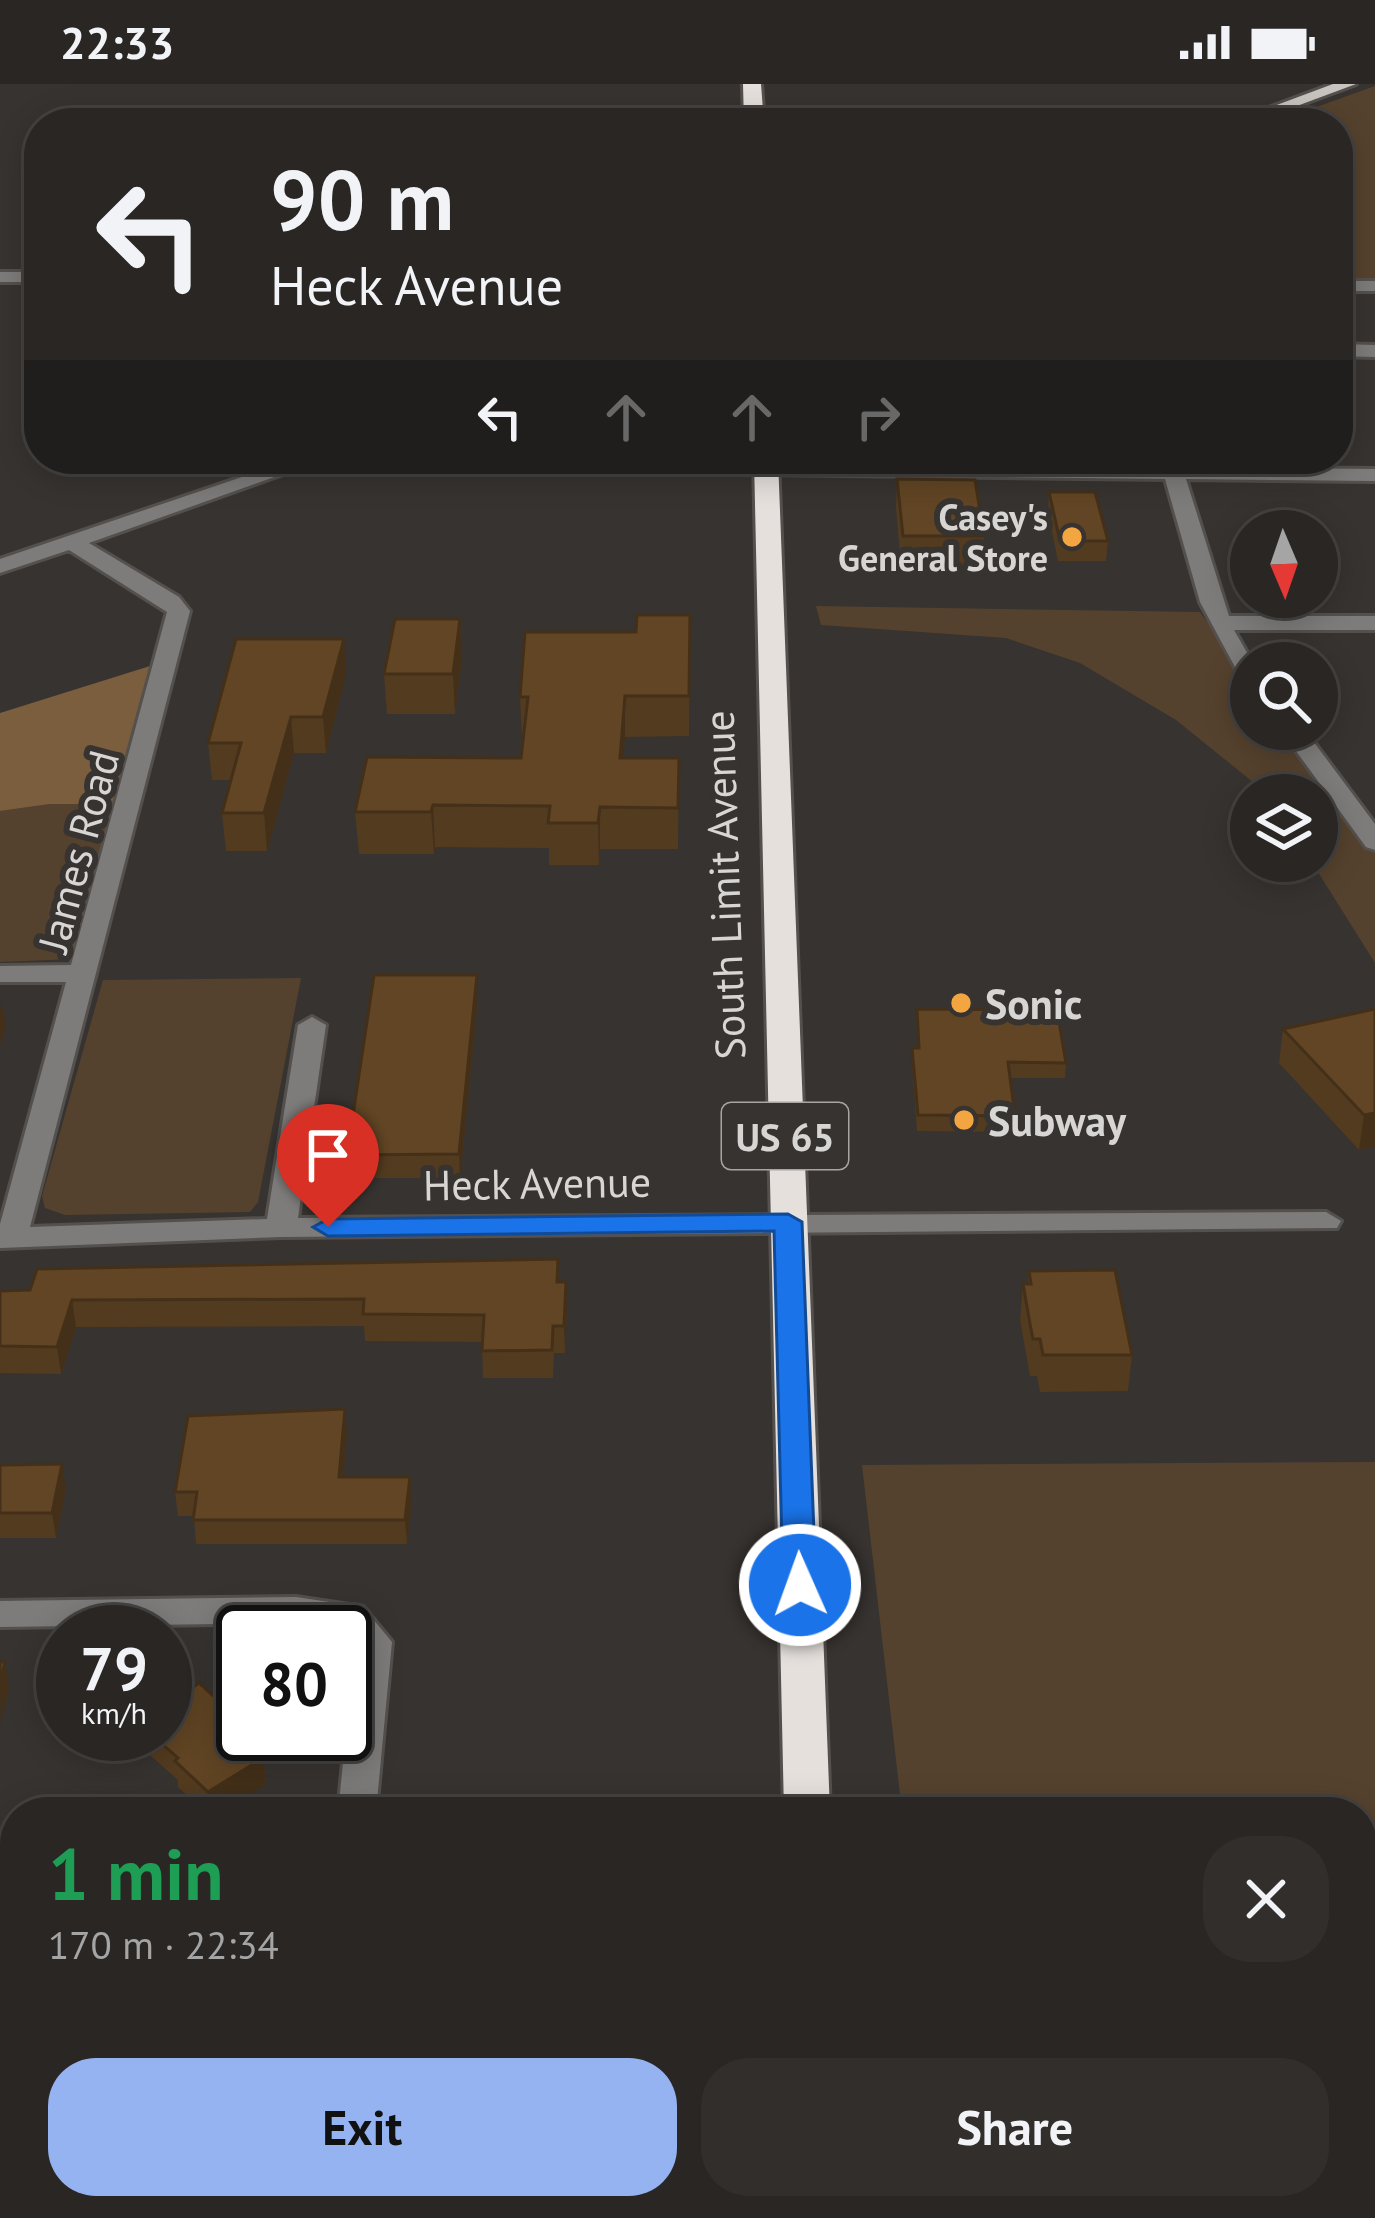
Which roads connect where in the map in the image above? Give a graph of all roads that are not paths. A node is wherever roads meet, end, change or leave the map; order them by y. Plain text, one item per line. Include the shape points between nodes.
1 (1348, 84) edge
2 (1279, 108) edge
3 (270, 474) edge
4 (766, 474) edge
5 (1175, 474) edge
6 (1334, 474) edge
7 (1375, 476) edge
8 (70, 541) junction
9 (0, 566) edge
10 (1222, 623) junction
11 (1375, 623) edge
12 (1230, 646) edge
13 (1307, 750) edge
14 (1375, 842) edge
15 (86, 973) junction
16 (0, 974) edge
17 (312, 1025) dead end
18 (1326, 1221) dead end
19 (788, 1222) junction
20 (281, 1228) junction
21 (6, 1237) edge
22 (17, 1614) edge
23 (358, 1797) edge
24 (807, 1797) edge

1 - 2 main road
3 - 8 street
4 - 19 highway, South Limit Avenue / US 65
5 - 10 street
6 - 7 street
8 - 9 street
8 - 15 street, James Road via 179,611
10 - 11 street
10 - 12 street
13 - 14 street
15 - 16 street
15 - 21 street, James Road
17 - 20 street
18 - 19 street, Heck Avenue
19 - 20 street, Heck Avenue
19 - 24 highway, South Limit Avenue / US 65
20 - 21 street, Heck Avenue
22 - 23 street via 350,1616 374,1642

